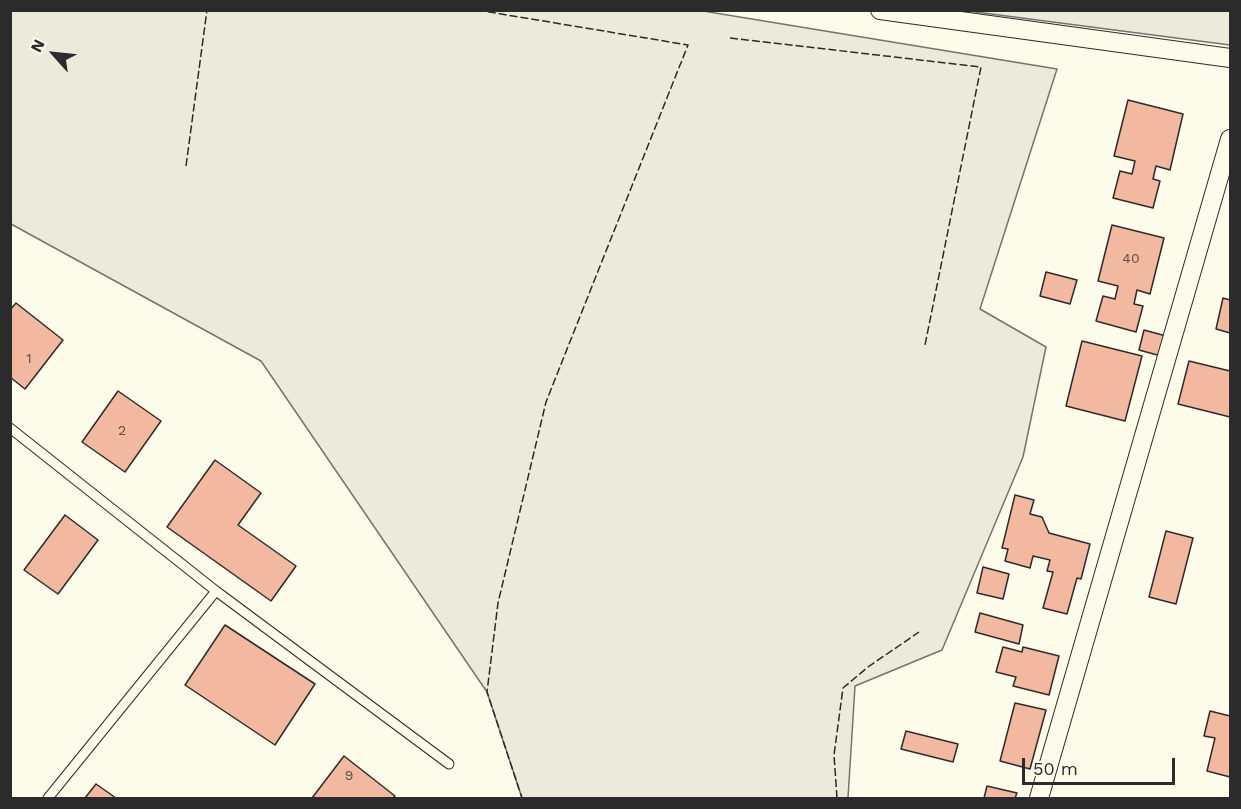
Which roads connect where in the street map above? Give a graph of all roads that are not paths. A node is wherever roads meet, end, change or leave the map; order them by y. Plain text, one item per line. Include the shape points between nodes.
1 (880, 10) edge
2 (1230, 58) edge
3 (1230, 139) edge
4 (10, 428) edge
5 (216, 591) junction
6 (449, 765) dead end
7 (48, 798) edge
8 (1039, 798) edge

1 - 2 street
3 - 8 street
4 - 5 lane
5 - 6 lane
5 - 7 lane

